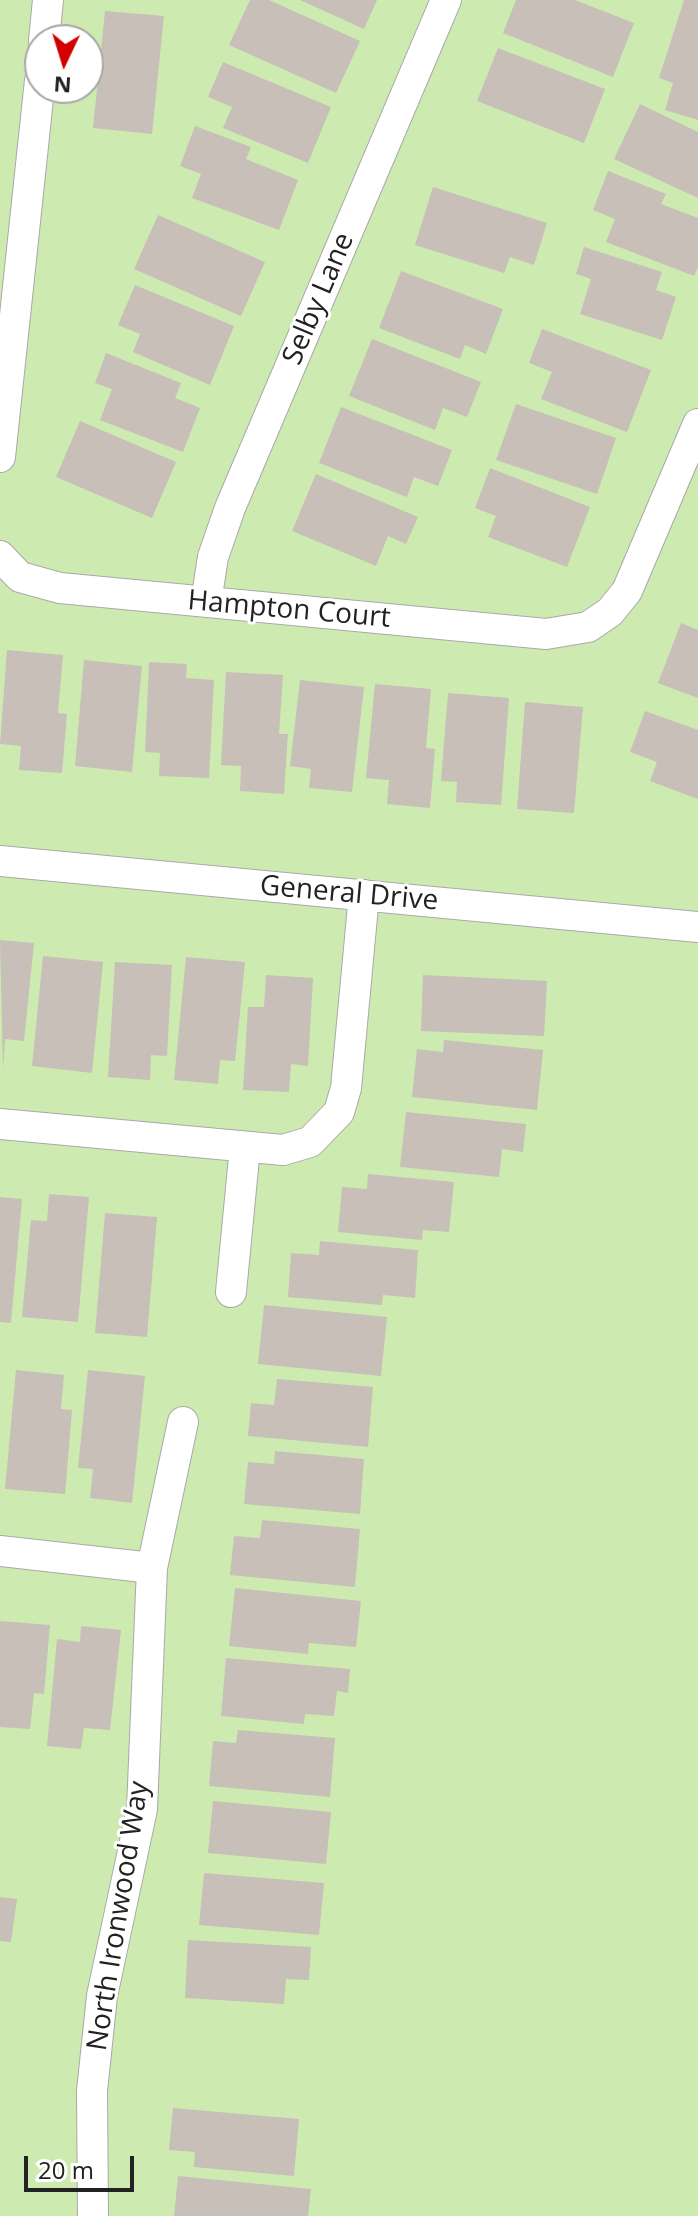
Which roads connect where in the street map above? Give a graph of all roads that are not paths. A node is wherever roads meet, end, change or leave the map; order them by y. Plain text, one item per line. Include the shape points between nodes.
1 (48, 0) edge
2 (446, 0) edge
3 (46, 24) edge
4 (37, 104) edge
5 (698, 424) edge
6 (0, 457) edge
7 (0, 556) edge
8 (206, 602) junction
9 (0, 861) edge
10 (364, 895) junction
11 (698, 927) edge
12 (0, 1124) edge
13 (245, 1147) junction
14 (231, 1292) dead end
15 (183, 1422) dead end
16 (0, 1551) edge
17 (152, 1568) junction
18 (93, 2216) edge

1 - 3 street
2 - 8 street, Selby Lane via 230,508 213,557
4 - 6 street
5 - 8 street, Hampton Court via 627,591 588,627 546,634
7 - 8 street, Hampton Court via 20,577 60,588
9 - 10 street, General Drive
10 - 11 street, General Drive
10 - 13 street via 346,1088 339,1112 310,1142 283,1150
12 - 13 street
13 - 14 street
15 - 17 street, North Ironwood Way
16 - 17 street
17 - 18 street, North Ironwood Way via 142,1809 102,1996 92,2091

